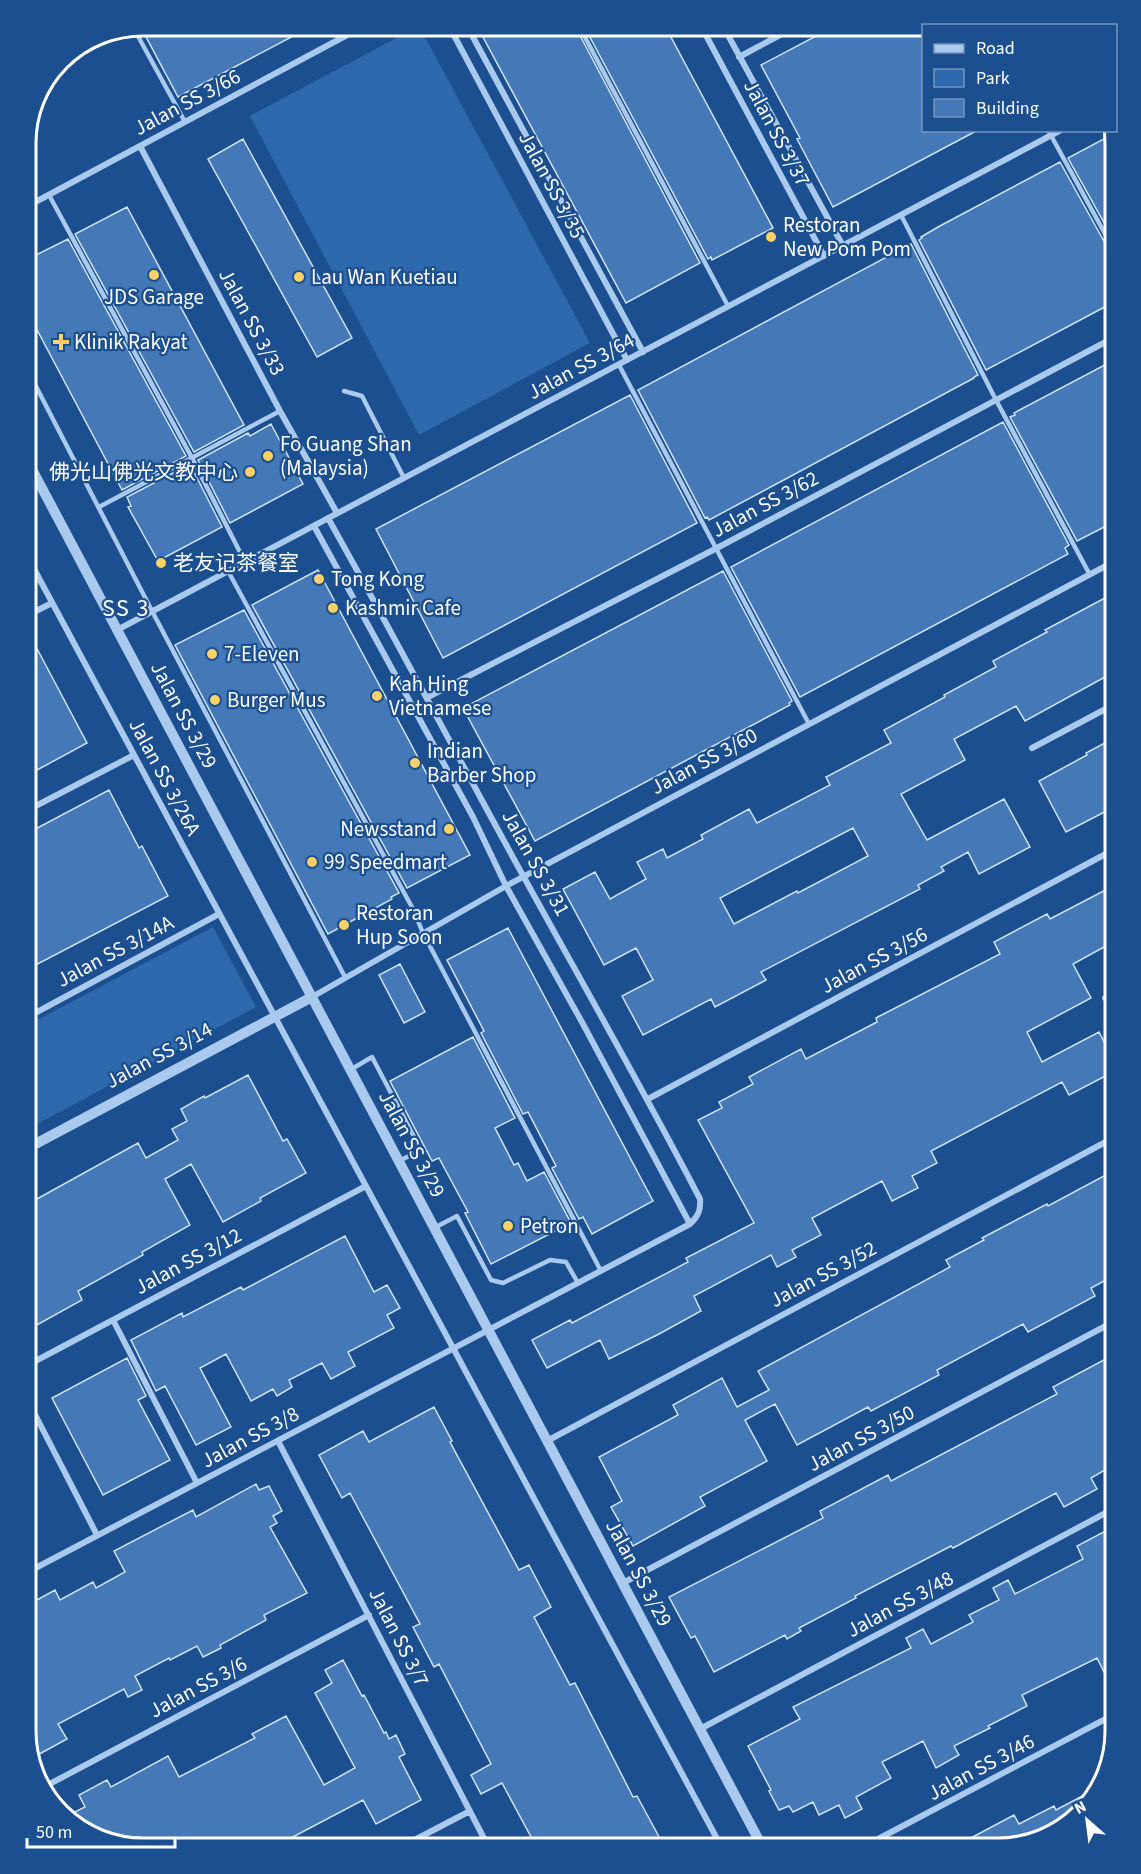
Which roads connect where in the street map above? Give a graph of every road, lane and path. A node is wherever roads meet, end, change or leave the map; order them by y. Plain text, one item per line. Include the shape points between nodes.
1 (138, 36) edge
2 (345, 36) edge
3 (454, 36) edge
4 (472, 36) edge
5 (584, 36) edge
6 (706, 36) edge
7 (728, 36) edge
8 (778, 36) edge
9 (739, 57) junction
10 (185, 122) junction
11 (1049, 133) edge
12 (140, 146) junction
13 (49, 195) junction
14 (36, 202) edge
15 (901, 215) junction
16 (1105, 232) edge
17 (843, 246) junction
18 (824, 256) junction
19 (728, 306) junction
20 (1105, 343) edge
21 (643, 352) junction
22 (627, 360) junction
23 (619, 365) junction
24 (36, 386) edge
25 (344, 391) dead end
26 (996, 400) junction
27 (280, 411) junction
28 (192, 458) junction
29 (36, 477) edge
30 (404, 478) junction
31 (99, 507) junction
32 (337, 513) junction
33 (328, 518) junction
34 (314, 525) junction
35 (717, 548) junction
36 (245, 562) junction
37 (1105, 567) edge
38 (228, 571) junction
39 (36, 573) edge
40 (1090, 575) junction
41 (52, 603) junction
42 (36, 611) edge
43 (152, 611) junction
44 (117, 630) junction
45 (428, 697) junction
46 (1105, 710) edge
47 (809, 724) junction
48 (1032, 748) dead end
49 (134, 755) junction
50 (36, 806) edge
51 (1105, 855) edge
52 (524, 876) junction
53 (506, 886) junction
54 (219, 914) junction
55 (423, 933) junction
56 (345, 977) junction
57 (312, 997) junction
58 (36, 1013) edge
59 (274, 1016) junction
60 (350, 1070) junction
61 (648, 1100) junction
62 (1105, 1143) edge
63 (36, 1144) edge
64 (399, 1161) junction
65 (366, 1186) junction
66 (690, 1224) junction
67 (434, 1228) junction
68 (601, 1271) junction
69 (578, 1283) junction
70 (113, 1320) junction
71 (1105, 1327) edge
72 (489, 1330) junction
73 (453, 1348) junction
74 (36, 1361) edge
75 (36, 1416) edge
76 (279, 1441) junction
77 (547, 1441) junction
78 (197, 1484) junction
79 (1105, 1514) edge
80 (97, 1535) junction
81 (36, 1568) edge
82 (623, 1583) junction
83 (369, 1615) junction
84 (1105, 1720) edge
85 (700, 1729) junction
86 (50, 1784) edge
87 (470, 1811) junction
88 (418, 1838) edge
89 (484, 1838) edge
90 (717, 1838) edge
91 (758, 1838) edge
92 (880, 1838) edge

1 - 10 lane
2 - 10 street, Jalan SS 3/66
3 - 22 street, Jalan SS 3/35
4 - 21 street, Jalan SS 3/35
5 - 19 lane
6 - 18 street, Jalan SS 3/37
7 - 9 street, Jalan SS 3/37
8 - 9 street
9 - 17 street, Jalan SS 3/37
10 - 12 street, Jalan SS 3/66
11 - 15 street, Jalan SS 3/64
11 - 16 lane
12 - 13 street, Jalan SS 3/66
12 - 27 street, Jalan SS 3/33
13 - 14 street, Jalan SS 3/66
13 - 28 lane
15 - 17 street, Jalan SS 3/64
15 - 26 lane
17 - 18 street, Jalan SS 3/64
18 - 19 street, Jalan SS 3/64
19 - 21 street, Jalan SS 3/64
20 - 26 street, Jalan SS 3/62
21 - 22 street, Jalan SS 3/64
22 - 23 street, Jalan SS 3/64
23 - 30 street, Jalan SS 3/64
23 - 35 lane
24 - 31 lane
25 - 30 lane via 362,396
26 - 35 street, Jalan SS 3/62
26 - 40 lane
27 - 28 lane
27 - 32 street, Jalan SS 3/33
28 - 31 lane
28 - 36 lane
29 - 44 street, Jalan SS 3/29
30 - 32 street, Jalan SS 3/64
31 - 43 lane
32 - 33 street, Jalan SS 3/64
33 - 34 street, Jalan SS 3/64
33 - 45 street, Jalan SS 3/31
34 - 36 street, Jalan SS 3/64
34 - 53 street, Jalan SS 3/31 via 473,817
35 - 45 street, Jalan SS 3/62
35 - 47 lane
36 - 38 street, Jalan SS 3/64
37 - 40 street, Jalan SS 3/60
38 - 43 street, Jalan SS 3/64
38 - 55 lane
39 - 41 street, Jalan SS 3/26A
40 - 47 street, Jalan SS 3/60
41 - 42 street
41 - 49 street, Jalan SS 3/26A
43 - 44 street, Jalan SS 3/64
43 - 56 lane
44 - 57 street, Jalan SS 3/29
45 - 52 street, Jalan SS 3/31
46 - 48 street
47 - 52 street, Jalan SS 3/60
49 - 50 street
49 - 54 street, Jalan SS 3/26A
51 - 61 street, Jalan SS 3/56
52 - 53 street, Jalan SS 3/60
52 - 61 street, Jalan SS 3/31
53 - 55 street, Jalan SS 3/60
53 - 66 street, Jalan SS 3/31
54 - 58 street, Jalan SS 3/14A
54 - 59 street, Jalan SS 3/26A
55 - 56 street, Jalan SS 3/60
55 - 68 lane
56 - 57 street, Jalan SS 3/60
57 - 59 street, Jalan SS 3/14
57 - 60 street, Jalan SS 3/29
59 - 63 street, Jalan SS 3/14
59 - 65 street, Jalan SS 3/26A
60 - 64 street, Jalan SS 3/29
60 - 64 lane via 372,1057 421,1150
61 - 66 street, Jalan SS 3/31 via 700,1199 698,1216
62 - 77 street, Jalan SS 3/52
64 - 67 street, Jalan SS 3/29
65 - 70 street, Jalan SS 3/12
65 - 73 street, Jalan SS 3/26A
66 - 68 street
67 - 69 lane via 457,1216 491,1280 496,1282 557,1260 566,1262
67 - 72 street, Jalan SS 3/29
68 - 69 street
69 - 72 street
70 - 74 street, Jalan SS 3/12
70 - 78 street
71 - 82 street, Jalan SS 3/50
72 - 73 street, Jalan SS 3/8
72 - 77 street, Jalan SS 3/29
73 - 76 street, Jalan SS 3/8
73 - 90 street, Jalan SS 3/26A
75 - 80 street
76 - 78 street, Jalan SS 3/8
76 - 83 street, Jalan SS 3/7
77 - 82 street, Jalan SS 3/29
78 - 80 street, Jalan SS 3/8
79 - 85 street, Jalan SS 3/48
80 - 81 street, Jalan SS 3/8
82 - 85 street, Jalan SS 3/29
83 - 86 street, Jalan SS 3/6
83 - 87 street, Jalan SS 3/7
84 - 92 street, Jalan SS 3/46
85 - 91 street, Jalan SS 3/29
87 - 88 street
87 - 89 street, Jalan SS 3/7

